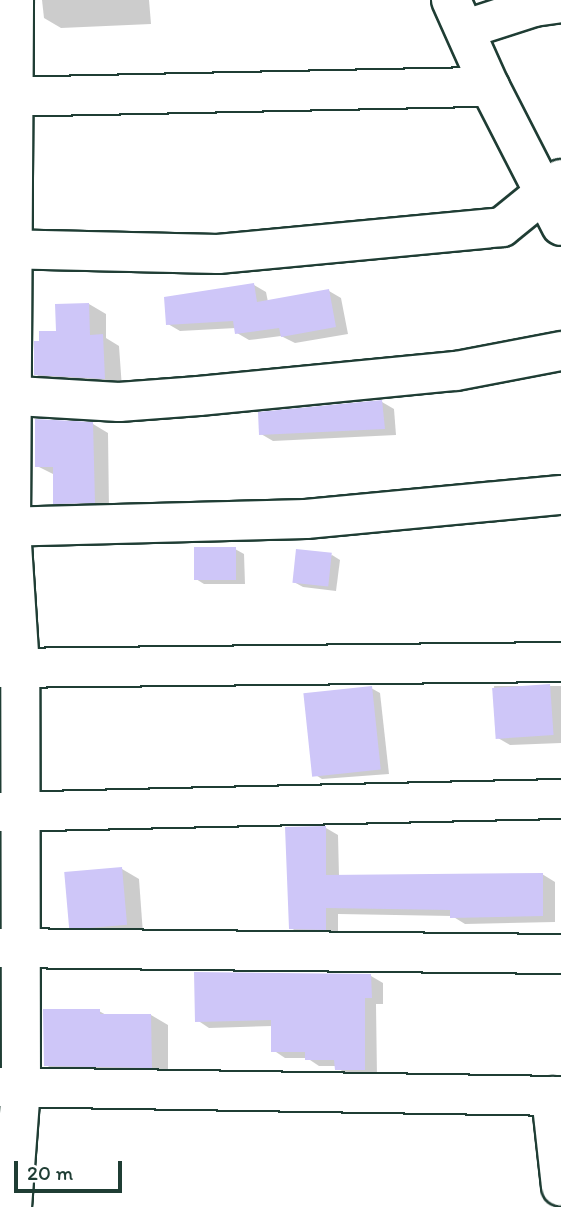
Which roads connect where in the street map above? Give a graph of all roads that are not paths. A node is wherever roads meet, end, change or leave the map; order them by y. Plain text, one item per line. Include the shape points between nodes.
1 (14, 0) edge
2 (561, 3) edge
3 (459, 15) edge
4 (490, 87) junction
5 (7, 97) edge
6 (555, 200) edge
7 (7, 249) edge
8 (561, 351) edge
9 (7, 396) edge
10 (561, 495) edge
11 (5, 527) edge
12 (561, 662) edge
13 (10, 668) edge
14 (561, 799) edge
15 (10, 812) edge
16 (9, 948) edge
17 (561, 954) edge
18 (11, 1087) edge
19 (556, 1096) edge
20 (561, 1186) edge
21 (12, 1207) edge

1 - 5 street
2 - 3 street
3 - 4 street
4 - 5 street
4 - 6 street
5 - 7 street
6 - 7 street via 502,227 218,254
7 - 9 street
8 - 9 street via 456,370 199,396 119,402
9 - 11 street
10 - 11 street via 306,519
11 - 13 street
12 - 13 street
13 - 15 street
14 - 15 street
15 - 16 street
16 - 17 street
16 - 18 street
18 - 19 street
18 - 21 street
19 - 20 street

